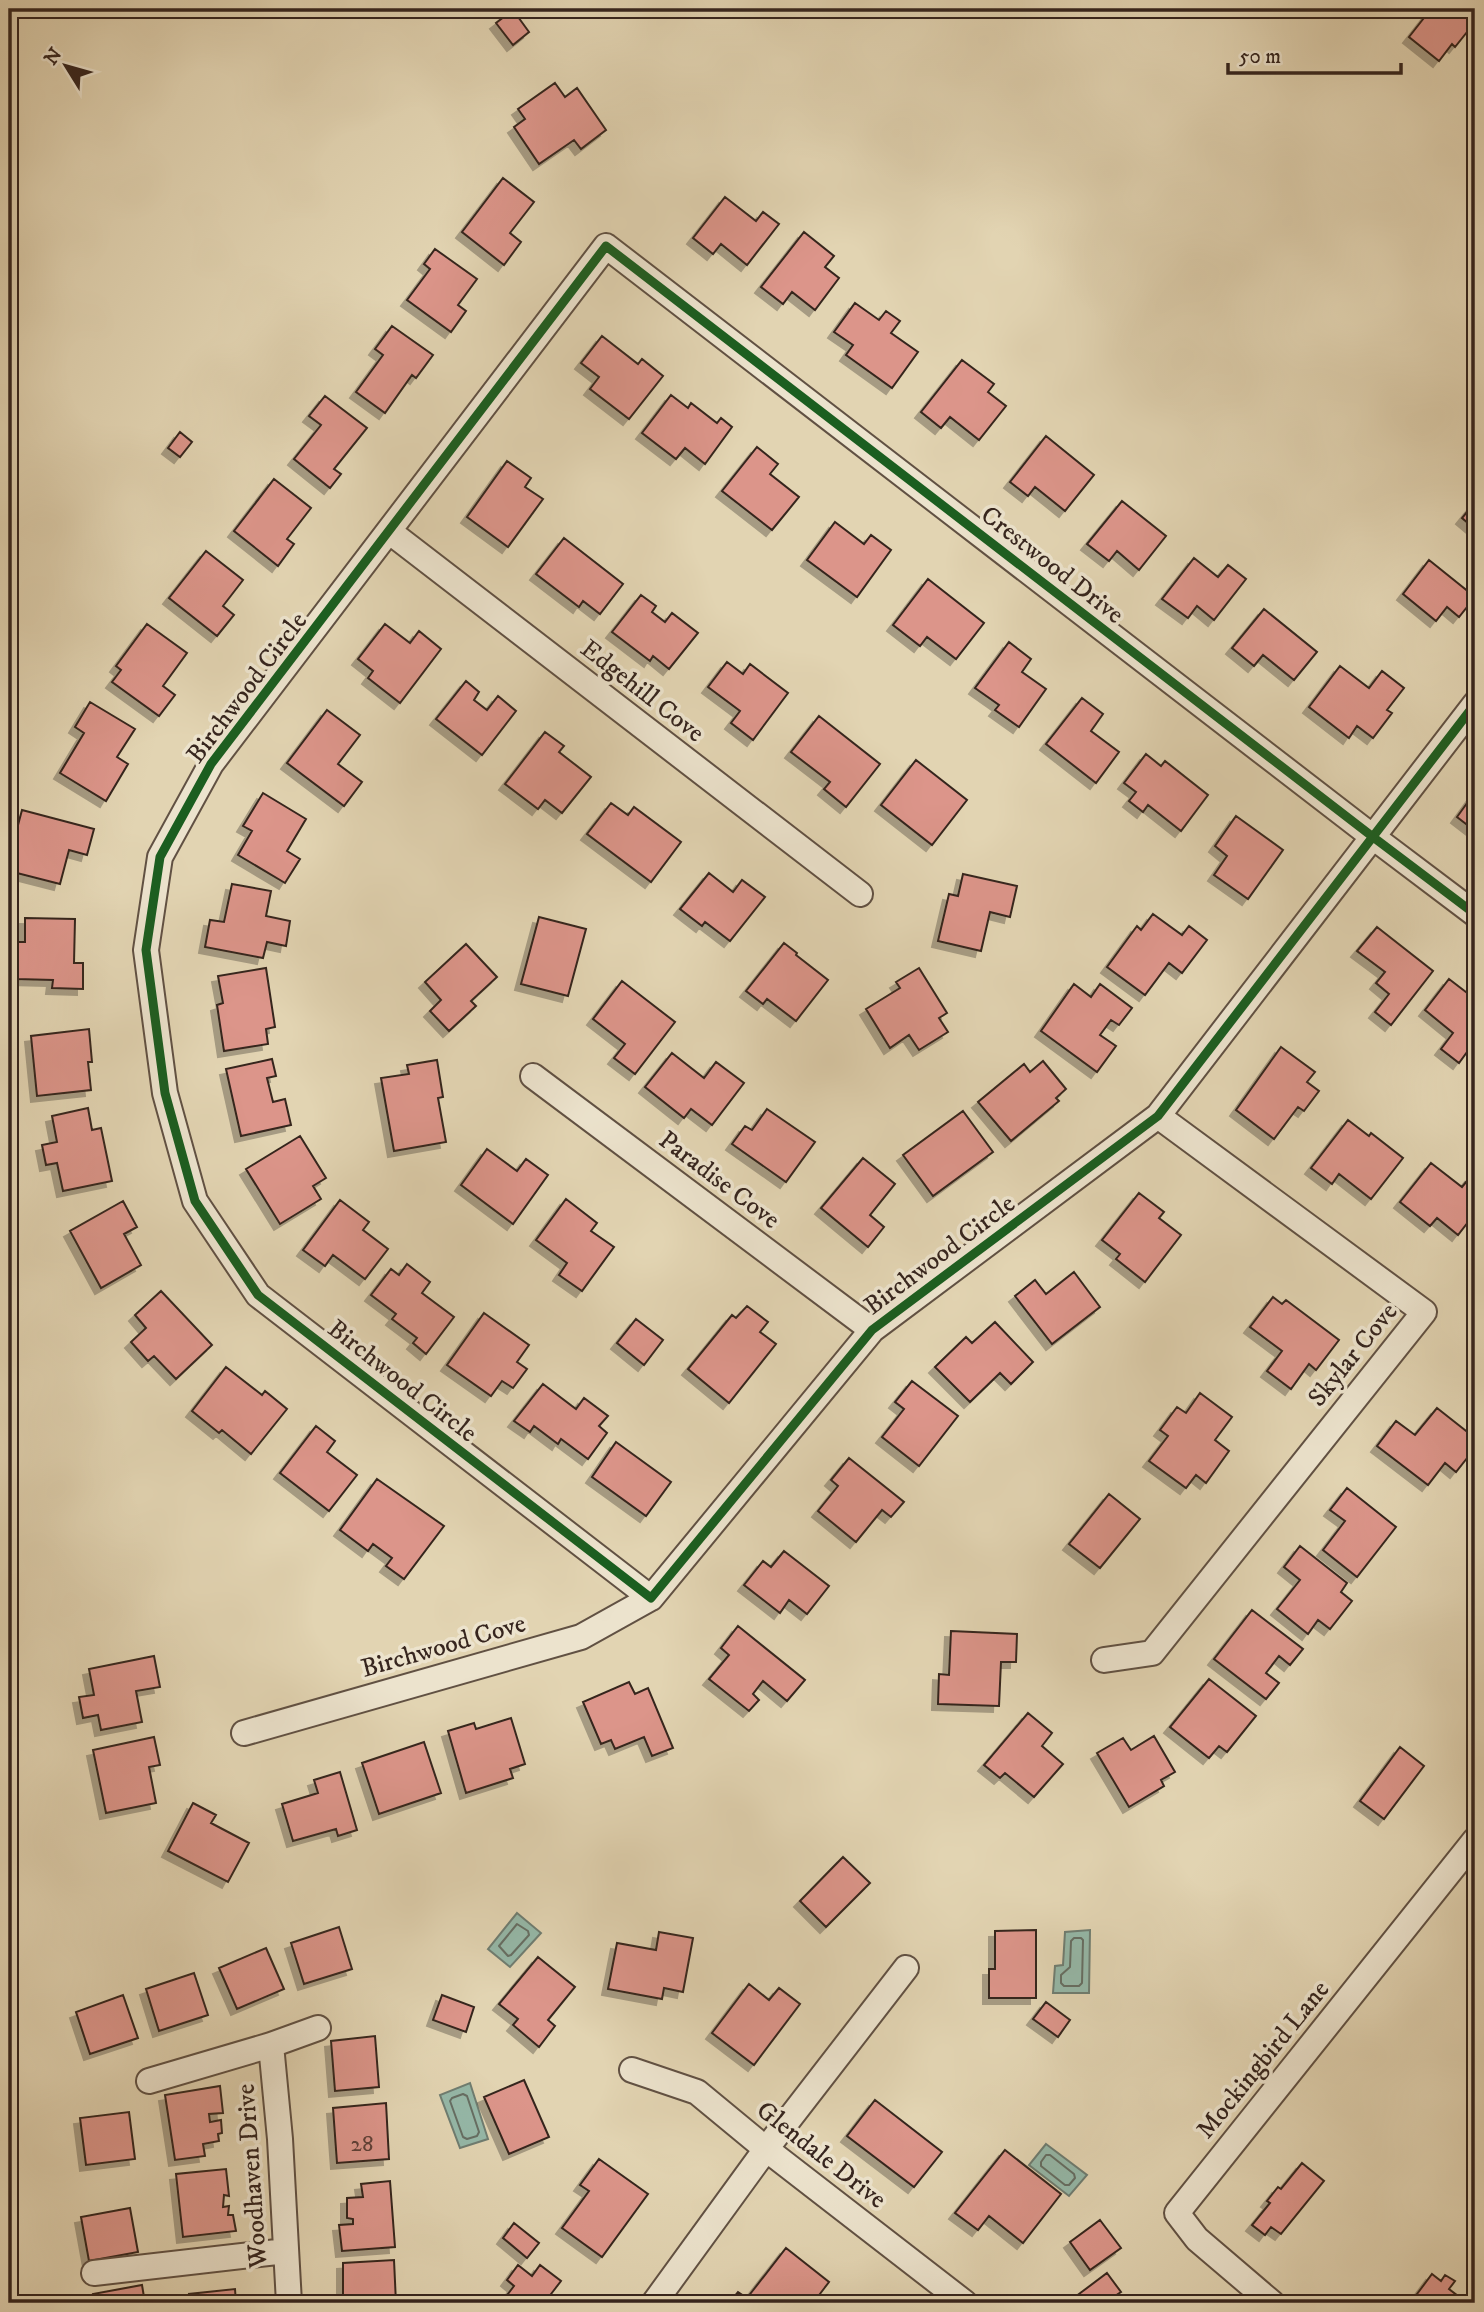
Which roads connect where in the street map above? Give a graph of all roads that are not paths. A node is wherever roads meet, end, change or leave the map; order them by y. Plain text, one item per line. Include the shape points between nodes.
1 (606, 246) joint
2 (390, 532) junction
3 (1475, 704) edge
4 (1373, 837) junction
5 (860, 894) dead end
6 (1475, 915) edge
7 (533, 1076) dead end
8 (1158, 1116) junction
9 (872, 1330) junction
10 (651, 1598) junction
11 (1104, 1660) dead end
12 (244, 1733) dead end
13 (1475, 1840) edge
14 (906, 1968) dead end
15 (318, 2028) dead end
16 (271, 2045) junction
17 (632, 2070) dead end
18 (149, 2081) dead end
19 (766, 2149) junction
20 (286, 2251) junction
21 (94, 2273) dead end
22 (289, 2303) edge
23 (654, 2303) edge
24 (965, 2303) edge
25 (1272, 2303) edge

1 - 2 street, Birchwood Circle
1 - 4 street, Crestwood Drive
2 - 5 street, Edgehill Cove
2 - 10 street, Birchwood Circle via 211,764 160,857 146,950 165,1093 195,1201 258,1295
3 - 4 street
4 - 6 street, Crestwood Drive
4 - 8 street, Birchwood Circle
7 - 9 street, Paradise Cove
8 - 9 street, Birchwood Circle
8 - 11 street, Skylar Cove via 1424,1312 1152,1653
9 - 10 street, Birchwood Circle
10 - 12 street, Birchwood Cove via 581,1637
13 - 25 street, Mockingbird Lane via 1177,2213 1197,2239
14 - 19 street
15 - 16 street
16 - 18 street
16 - 20 street, Woodhaven Drive
17 - 19 street, Glendale Drive via 697,2092
19 - 23 street
19 - 24 street, Glendale Drive
20 - 21 street
20 - 22 street, Woodhaven Drive

